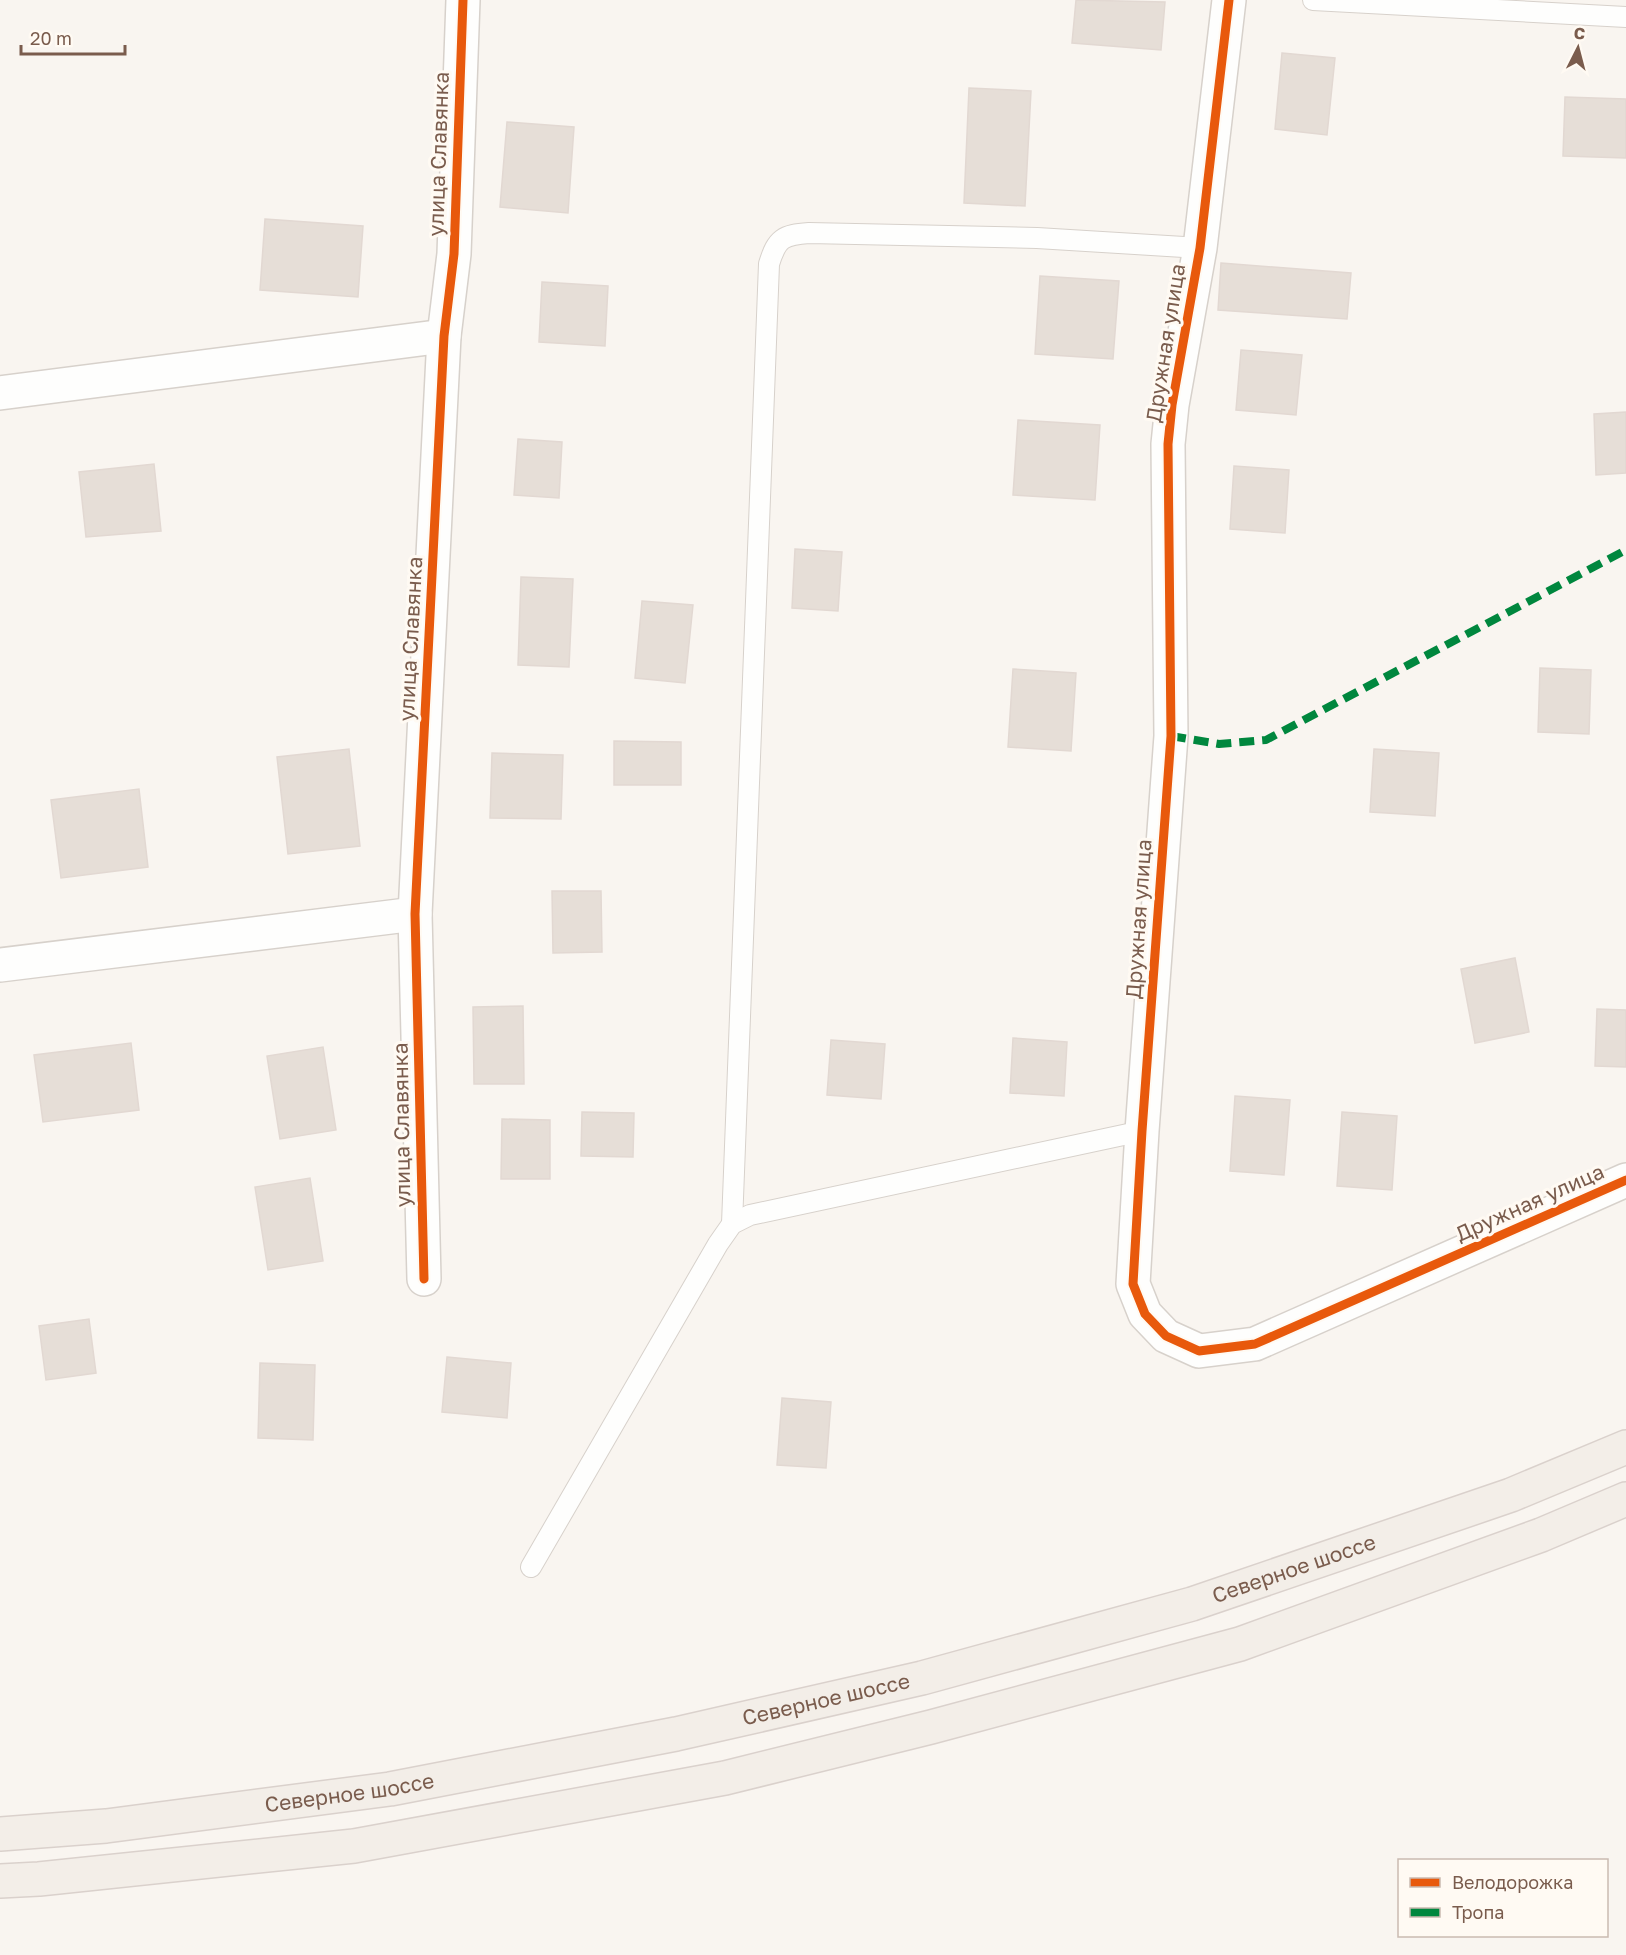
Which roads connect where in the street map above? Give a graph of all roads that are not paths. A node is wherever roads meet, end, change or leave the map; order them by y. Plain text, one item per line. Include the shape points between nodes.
1 (463, 0) edge
2 (1229, 0) edge
3 (1313, 0) edge
4 (1626, 17) edge
5 (1200, 248) junction
6 (444, 336) junction
7 (0, 393) edge
8 (415, 914) junction
9 (0, 965) edge
10 (1142, 1131) junction
11 (1626, 1180) edge
12 (732, 1224) junction
13 (424, 1280) dead end
14 (1626, 1447) edge
15 (1626, 1499) edge
16 (531, 1567) dead end
17 (0, 1834) edge
18 (0, 1881) edge

1 - 6 street, улица Славянка via 454,254
2 - 5 street, Дружная улица
3 - 4 lane
5 - 10 street, Дружная улица via 1168,444 1171,736
5 - 12 lane via 1036,238 809,233 790,234 775,245 769,264
6 - 7 street
6 - 8 street, улица Славянка
8 - 9 street
8 - 13 street, улица Славянка
10 - 11 street, Дружная улица via 1133,1284 1145,1314 1166,1336 1200,1351 1254,1344
10 - 12 lane via 750,1215
12 - 16 lane
14 - 17 main road, Северное шоссе via 1511,1495 1192,1604 922,1678 676,1734 390,1789 106,1826
15 - 18 main road via 1240,1644 725,1778 354,1846

